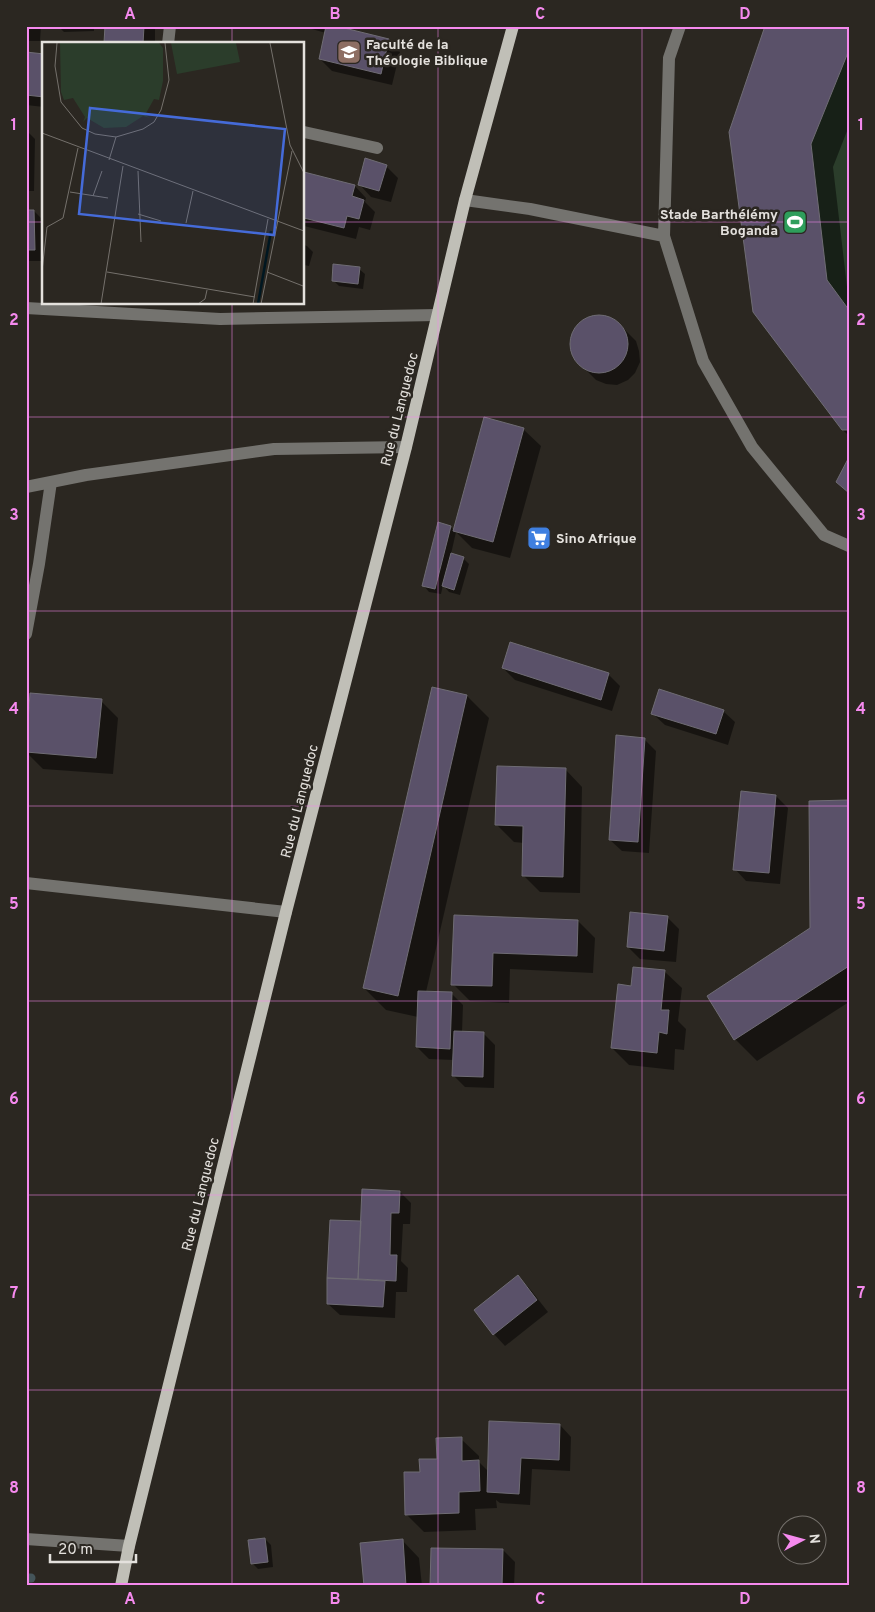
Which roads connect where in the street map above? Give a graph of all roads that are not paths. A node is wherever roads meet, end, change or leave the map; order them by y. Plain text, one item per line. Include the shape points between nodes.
1 (170, 26) edge
2 (513, 26) edge
3 (680, 26) edge
4 (168, 42) edge
5 (305, 132) edge
6 (377, 148) dead end
7 (465, 200) junction
8 (664, 236) junction
9 (26, 308) edge
10 (437, 316) junction
11 (406, 447) junction
12 (51, 482) junction
13 (26, 486) edge
14 (849, 546) edge
15 (26, 634) edge
16 (26, 883) edge
17 (286, 912) junction
18 (26, 1539) edge
19 (129, 1546) junction
20 (121, 1586) edge

1 - 4 street
2 - 7 main road, Rue du Languedoc
3 - 8 street via 669,58
5 - 6 street
7 - 8 street
7 - 10 main road, Rue du Languedoc
8 - 14 street via 703,361 752,447 824,535
9 - 10 street via 220,319
10 - 11 main road, Rue du Languedoc
11 - 12 street via 274,450 86,474
11 - 17 main road, Rue du Languedoc
12 - 13 street
12 - 15 street
16 - 17 street
17 - 19 main road, Rue du Languedoc
18 - 19 street
19 - 20 main road, Rue du Languedoc

